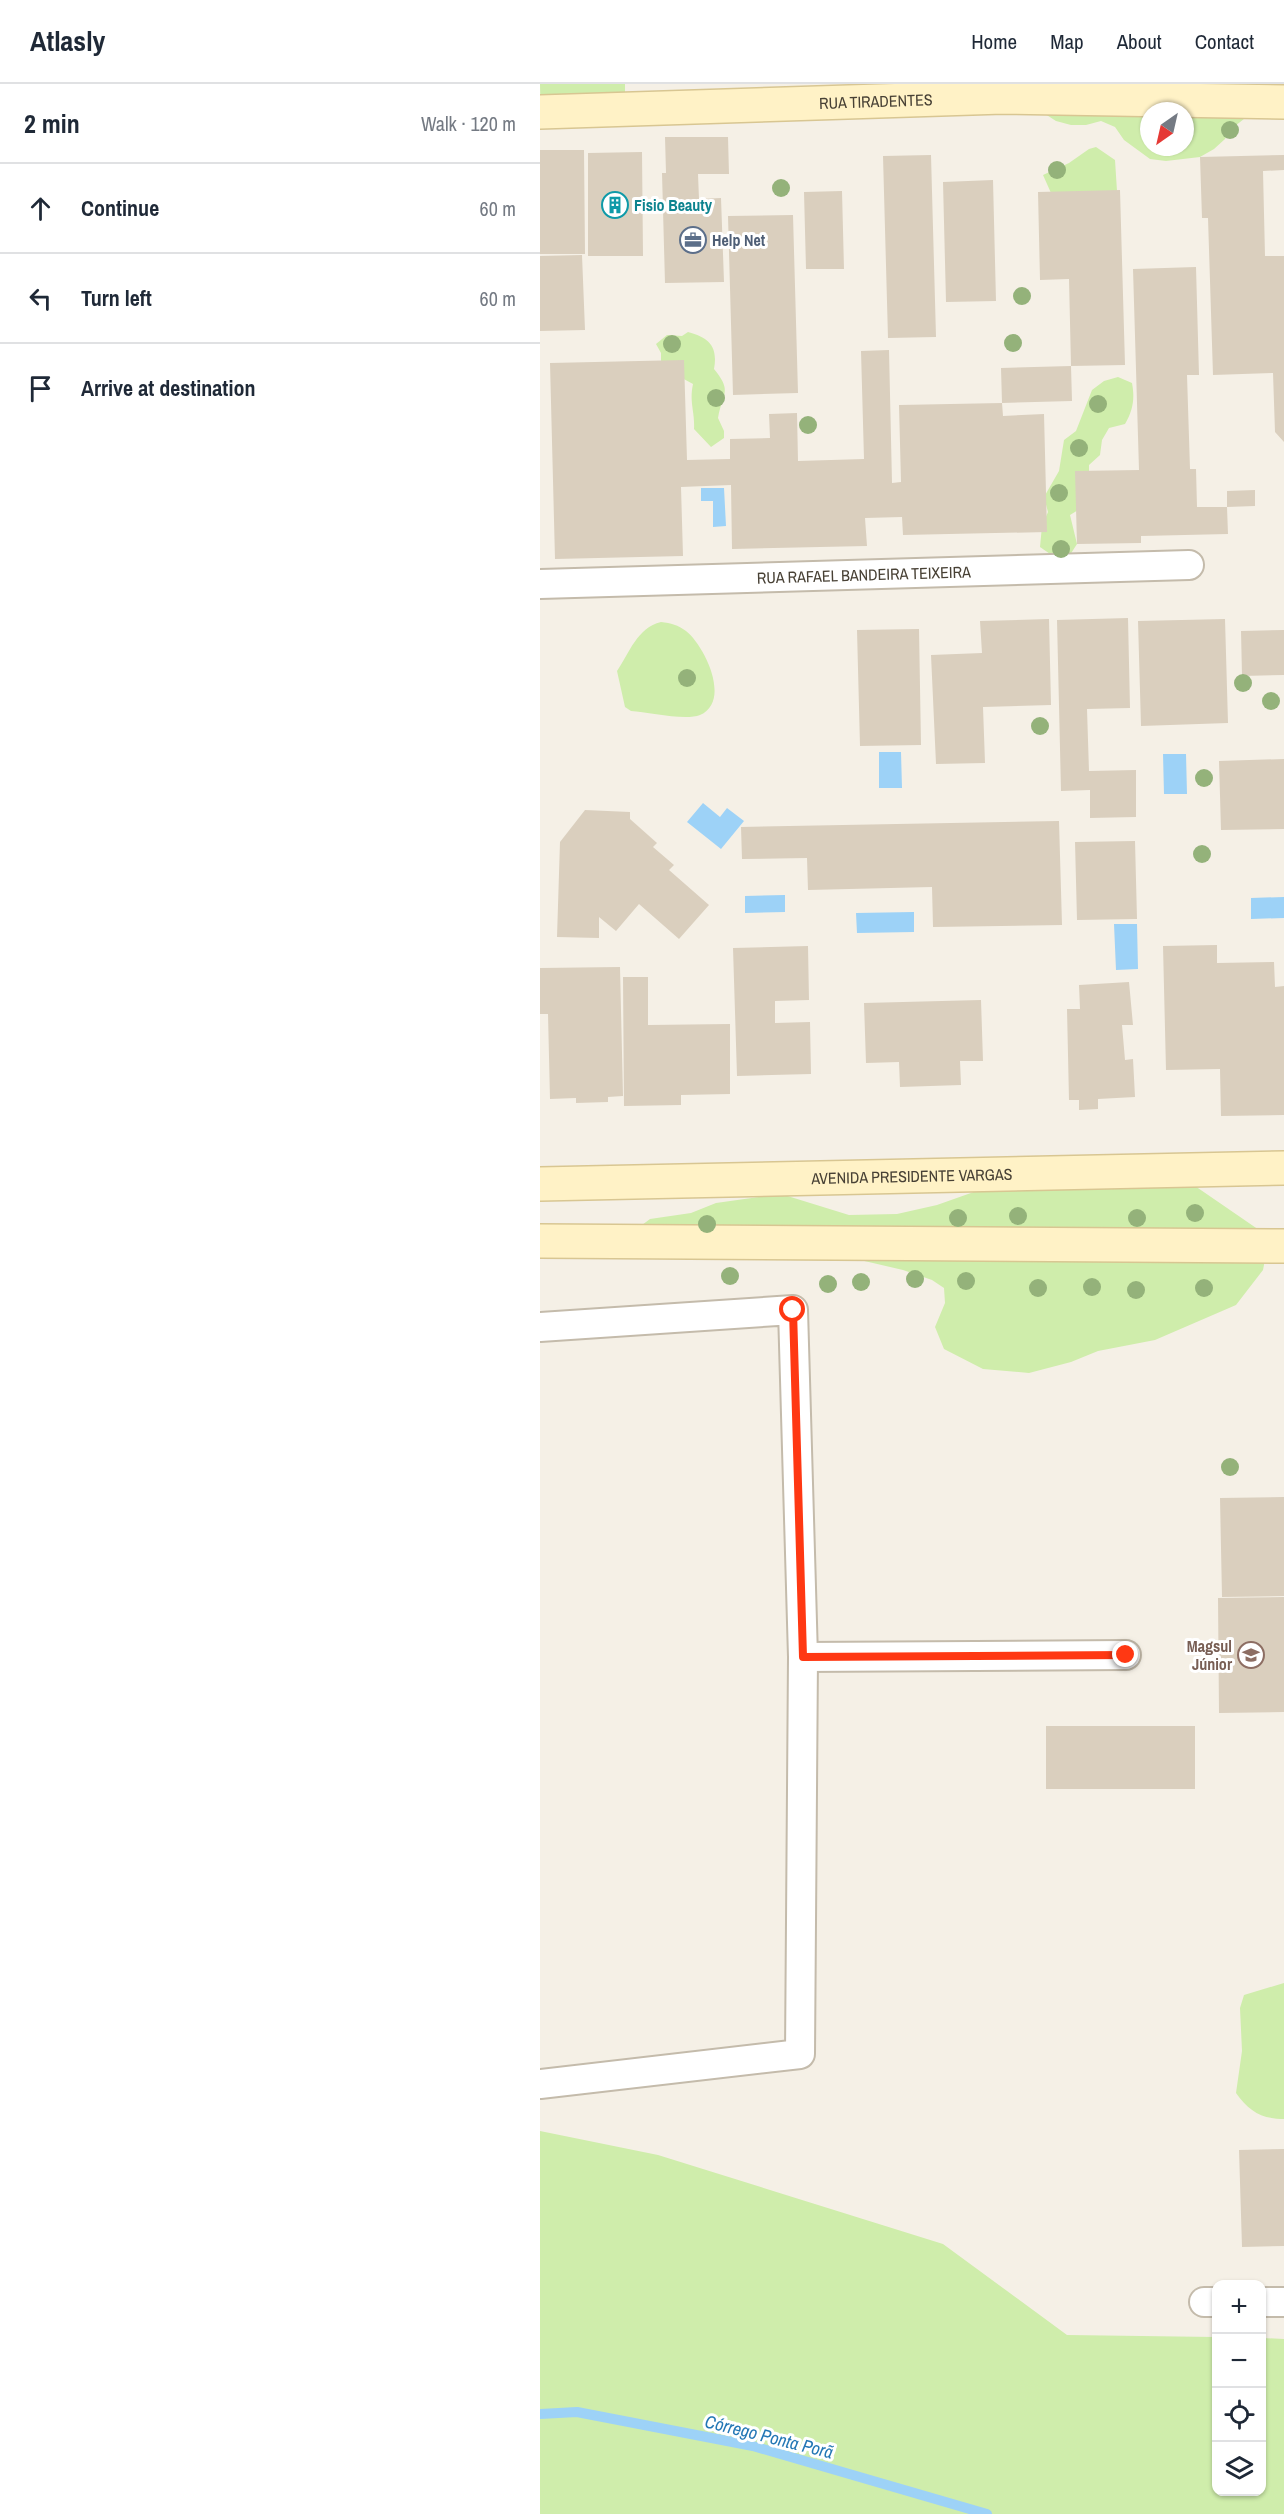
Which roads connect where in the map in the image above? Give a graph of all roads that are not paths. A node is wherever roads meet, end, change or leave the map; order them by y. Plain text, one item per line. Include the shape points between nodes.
1 (1003, 90) edge
2 (1284, 102) edge
3 (540, 112) edge
4 (1189, 565) dead end
5 (540, 584) edge
6 (1284, 1168) edge
7 (540, 1184) edge
8 (540, 1241) edge
9 (1284, 1246) edge
10 (540, 1327) edge
11 (1126, 1655) dead end
12 (803, 1657) junction
13 (540, 2084) edge
14 (1266, 2302) edge
15 (1284, 2302) edge

1 - 2 main road, RUA TIRADENTES
1 - 3 main road, RUA TIRADENTES
4 - 5 street, RUA RAFAEL BANDEIRA TEIXEIRA
6 - 7 main road, AVENIDA PRESIDENTE VARGAS
8 - 9 main road
10 - 12 street via 793,1310
11 - 12 street
12 - 13 street via 800,2054
14 - 15 street

